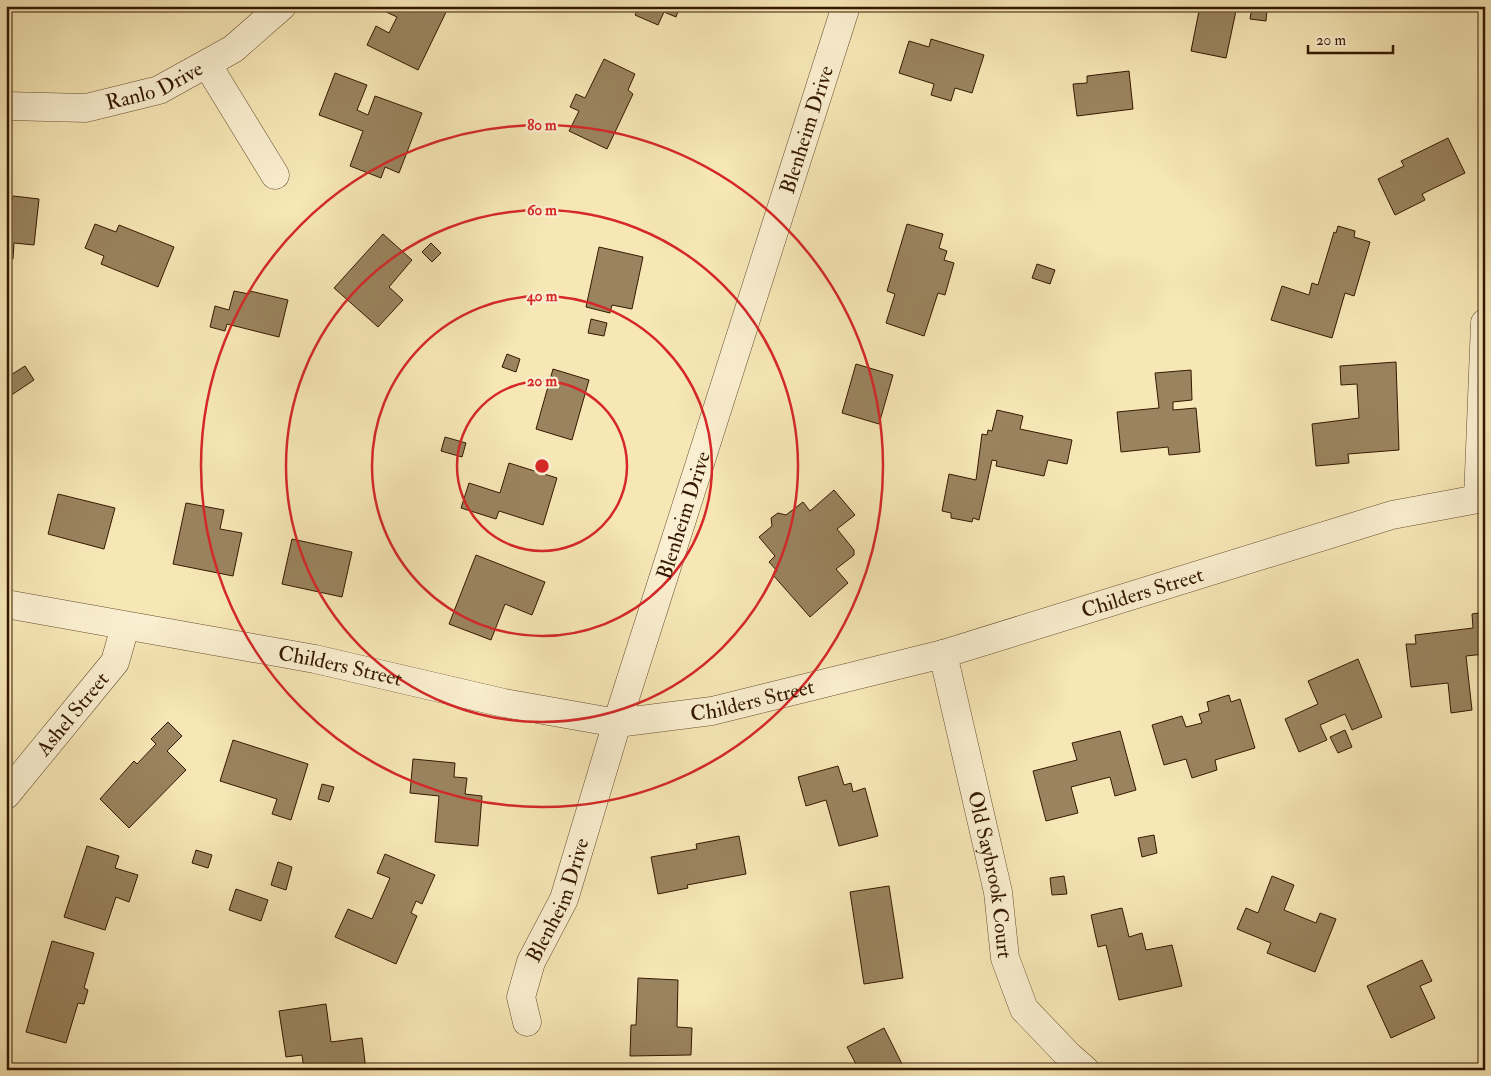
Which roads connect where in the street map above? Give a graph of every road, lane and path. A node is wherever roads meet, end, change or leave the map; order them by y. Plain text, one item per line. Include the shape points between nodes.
1 (282, 6) edge
2 (846, 6) edge
3 (207, 64) junction
4 (6, 106) edge
5 (274, 175) dead end
6 (1485, 324) edge
7 (1481, 500) edge
8 (6, 604) edge
9 (125, 627) junction
10 (943, 654) junction
11 (617, 723) junction
12 (6, 795) edge
13 (527, 1022) dead end
14 (1086, 1070) edge

1 - 3 street, Ranlo Drive via 234,49
2 - 11 street, Blenheim Drive
3 - 4 street, Ranlo Drive via 159,90 86,108
3 - 5 street
6 - 7 street
7 - 10 street, Childers Street via 1392,515
8 - 9 street, Childers Street
9 - 11 street, Childers Street via 315,659 504,703
9 - 12 street, Ashel Street via 115,662
10 - 11 street, Childers Street via 712,711
10 - 14 street, Old Saybrook Court via 998,892 1005,958 1024,1009
11 - 13 street, Blenheim Drive via 564,899 531,962 521,997

